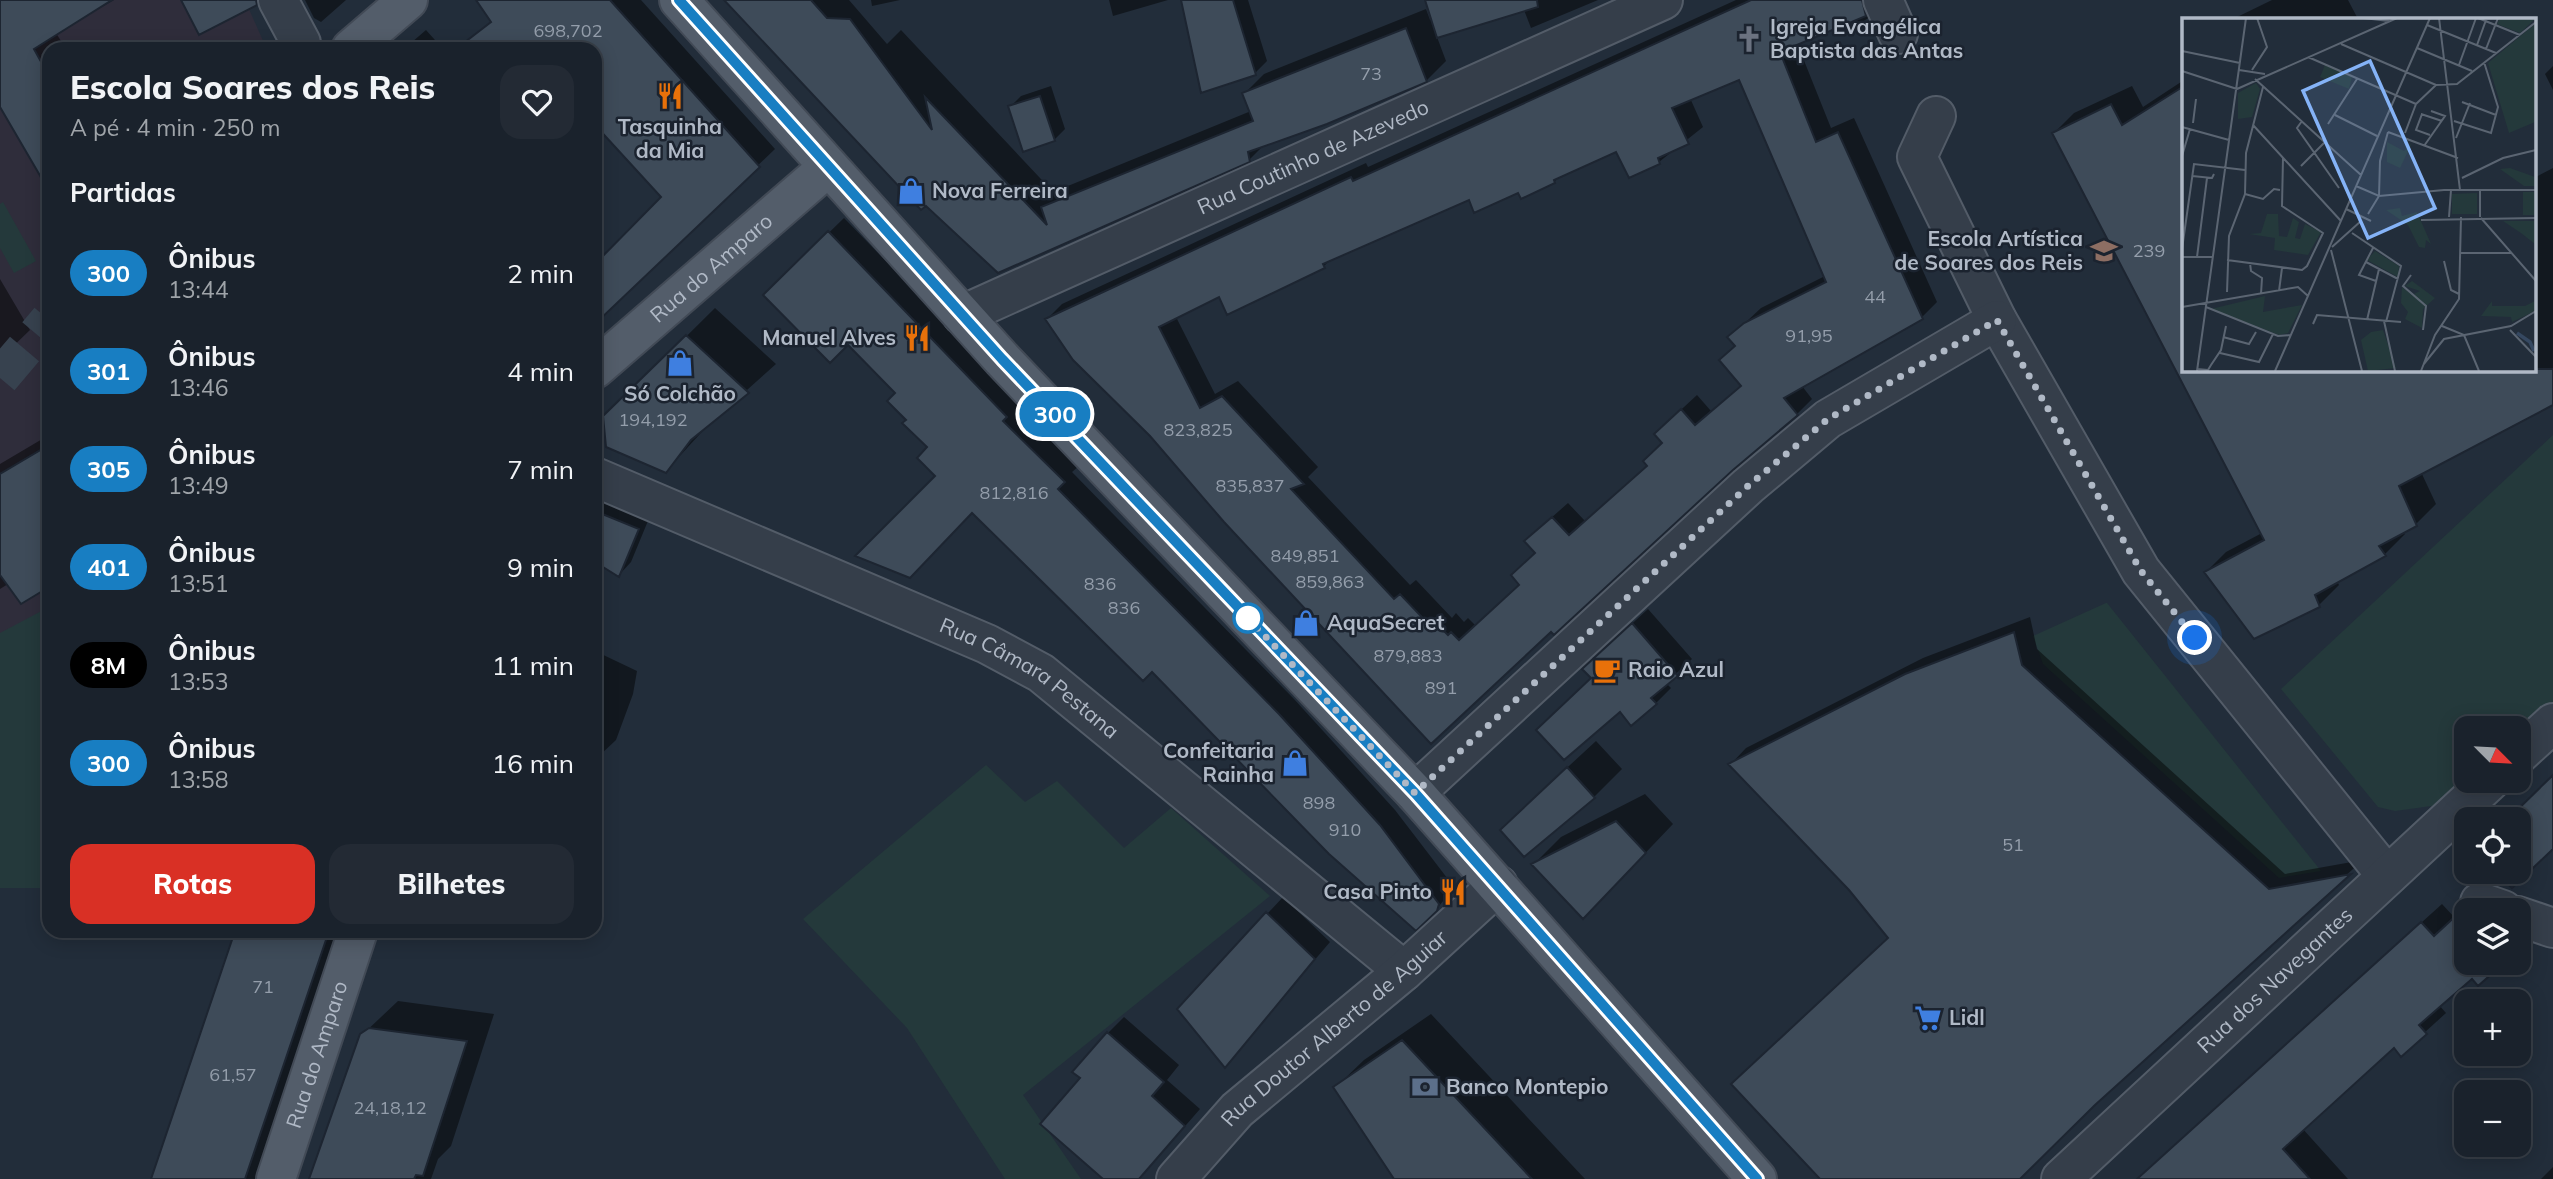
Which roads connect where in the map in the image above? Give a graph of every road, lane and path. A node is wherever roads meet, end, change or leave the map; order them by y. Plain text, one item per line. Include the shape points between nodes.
1 (408, 0) edge
2 (680, 0) edge
3 (1663, 0) edge
4 (359, 42) edge
5 (1936, 116) dead end
6 (827, 168) junction
7 (962, 315) junction
8 (1997, 320) junction
9 (602, 363) edge
10 (602, 480) edge
11 (2553, 723) edge
12 (2531, 743) edge
13 (1415, 793) junction
14 (2477, 793) edge
15 (2387, 876) junction
16 (1497, 885) junction
17 (2531, 920) edge
18 (2553, 928) edge
19 (356, 938) edge
20 (1405, 971) junction
21 (276, 1179) edge
22 (1176, 1179) edge
23 (1757, 1179) edge
24 (2061, 1179) edge

1 - 4 main road
2 - 6 main road
3 - 7 street, Rua Coutinho de Azevedo
5 - 8 street via 1917,157
6 - 7 main road
6 - 9 main road, Rua do Amparo
7 - 13 main road
8 - 13 street via 1828,419 1748,486
8 - 15 street via 2141,571
10 - 20 street, Rua Câmara Pestana via 987,644 1041,673
11 - 12 street
13 - 16 main road
14 - 15 street, Rua dos Navegantes
15 - 24 street, Rua dos Navegantes
16 - 20 street, Rua Doutor Alberto de Aguiar
16 - 23 main road
17 - 18 street
19 - 21 main road, Rua do Amparo
20 - 22 street, Rua Doutor Alberto de Aguiar via 1237,1110

